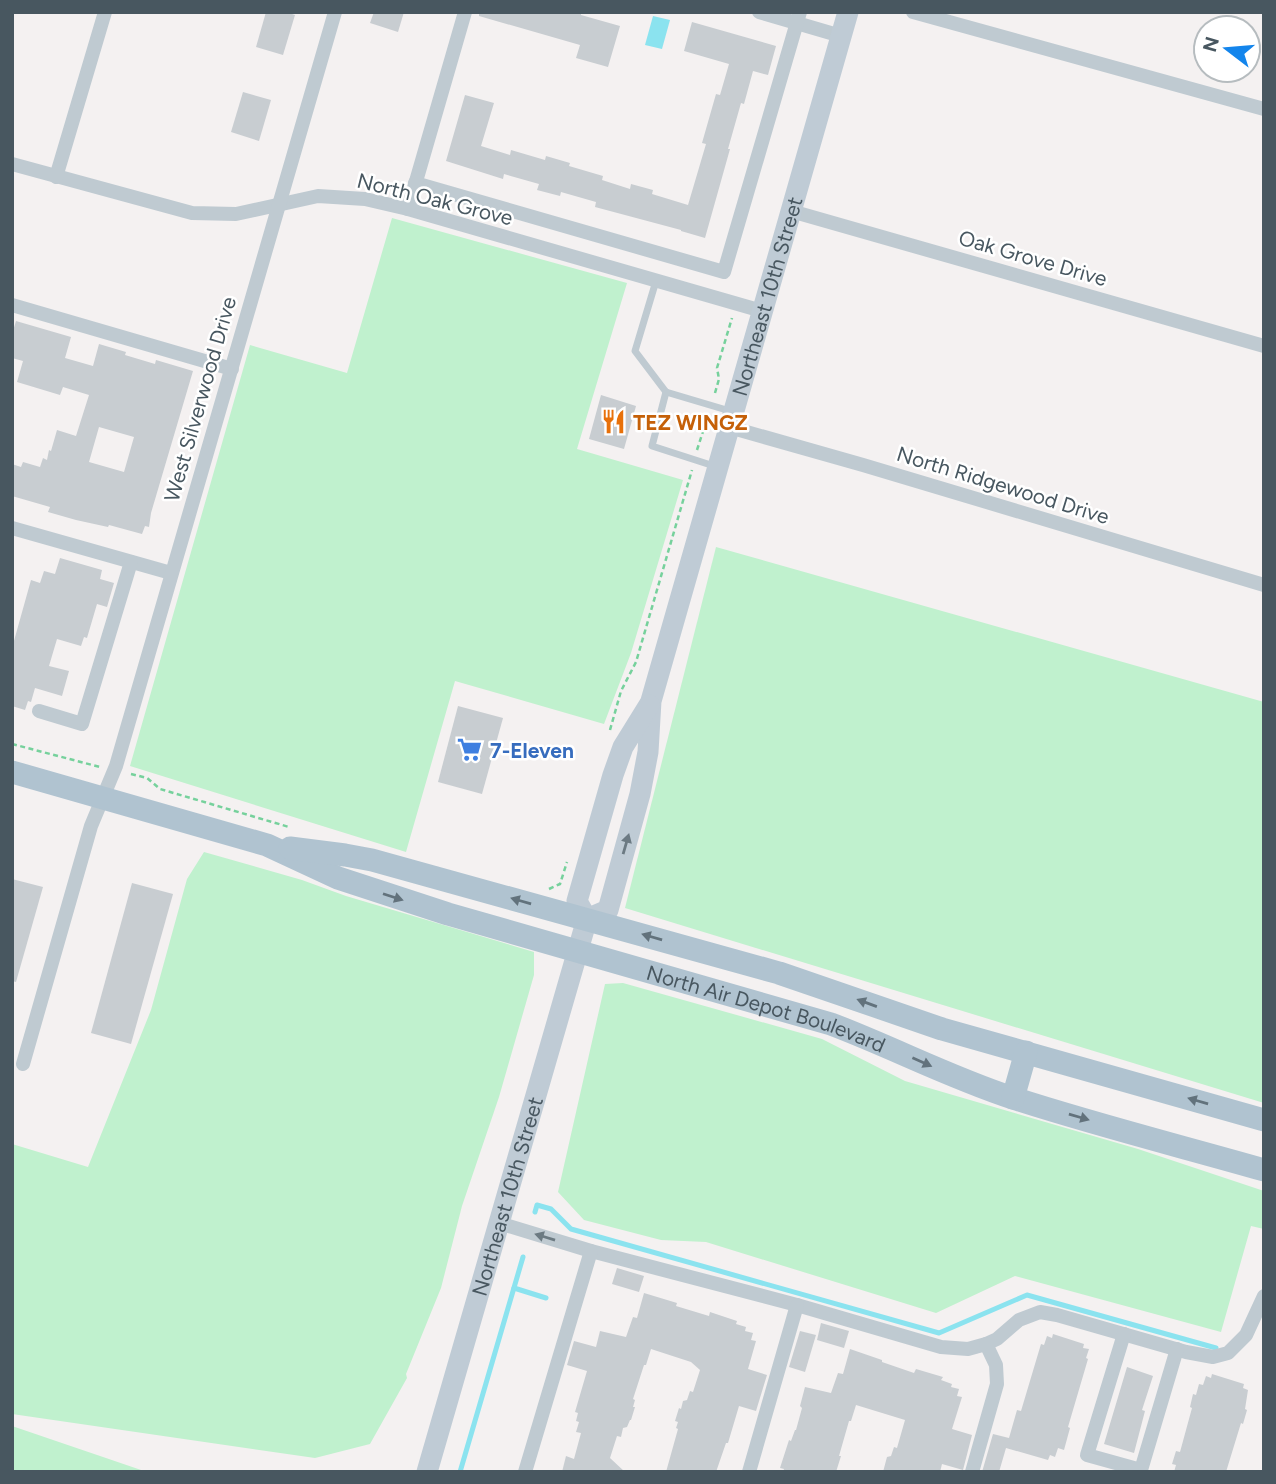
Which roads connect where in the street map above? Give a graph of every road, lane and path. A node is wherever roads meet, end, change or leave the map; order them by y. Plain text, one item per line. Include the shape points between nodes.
1 (105, 12) edge
2 (335, 12) edge
3 (465, 12) edge
4 (759, 12) edge
5 (848, 12) edge
6 (913, 12) edge
7 (799, 18) edge
8 (841, 36) junction
9 (1264, 109) edge
10 (12, 163) edge
11 (56, 177) junction
12 (415, 183) junction
13 (279, 205) junction
14 (408, 209) junction
15 (791, 211) junction
16 (656, 280) junction
17 (736, 303) junction
18 (12, 305) edge
19 (762, 311) junction
20 (1264, 346) edge
21 (232, 369) junction
22 (666, 392) junction
23 (711, 405) junction
24 (731, 419) junction
25 (695, 460) junction
26 (718, 467) junction
27 (12, 528) edge
28 (131, 562) junction
29 (171, 573) junction
30 (1264, 585) edge
31 (651, 701) junction
32 (39, 711) dead end
33 (610, 729) dead end
34 (12, 744) edge
35 (114, 771) junction
36 (12, 772) edge
37 (103, 797) junction
38 (300, 830) dead end
39 (267, 845) junction
40 (567, 861) dead end
41 (539, 893) dead end
42 (587, 919) junction
43 (577, 952) junction
44 (1026, 1052) junction
45 (23, 1065) dead end
46 (1013, 1098) junction
47 (1264, 1120) edge
48 (1264, 1170) edge
49 (499, 1223) junction
50 (590, 1251) junction
51 (1264, 1296) edge
52 (797, 1305) junction
53 (1124, 1334) junction
54 (986, 1344) junction
55 (1177, 1349) junction
56 (427, 1472) edge
57 (525, 1472) edge
58 (748, 1472) edge
59 (972, 1472) edge

1 - 11 street
2 - 13 street, West Silverwood Drive
3 - 12 street
4 - 7 street
5 - 8 main road, Northeast 10th Street
6 - 9 street
7 - 8 street
7 - 12 street via 723,272
8 - 15 main road, Northeast 10th Street
10 - 11 street, North Oak Grove
11 - 13 street, North Oak Grove via 192,213 236,215
12 - 14 street
13 - 14 street, North Oak Grove via 318,196 365,199
13 - 21 street, West Silverwood Drive
14 - 16 street, North Oak Grove
15 - 19 main road, Northeast 10th Street
15 - 20 street, Oak Grove Drive
16 - 17 street, North Oak Grove
16 - 22 lane via 635,351
17 - 19 street, North Oak Grove
17 - 23 path
18 - 21 street
19 - 24 main road, Northeast 10th Street
21 - 29 street, West Silverwood Drive
22 - 23 lane
22 - 25 lane via 652,446
23 - 24 lane
23 - 25 path
24 - 26 main road, Northeast 10th Street
24 - 30 street, North Ridgewood Drive via 863,465
25 - 26 lane
25 - 33 path via 636,662
26 - 31 main road, Northeast 10th Street
27 - 28 street
28 - 29 street
28 - 32 street via 82,724
29 - 35 street, West Silverwood Drive
31 - 42 main road, Northeast 10th Street via 613,775 577,901
42 -> 31 main road, Northeast 10th Street via 608,909 649,752
34 - 35 path
35 - 37 street, West Silverwood Drive
35 - 38 path
36 - 37 main road, North Air Depot Boulevard
37 - 39 main road, North Air Depot Boulevard
37 - 45 street, West Silverwood Drive
42 -> 39 main road, North Air Depot Boulevard via 372,860
39 -> 43 main road, North Air Depot Boulevard via 338,878
40 - 41 path via 560,884
42 - 43 main road, Northeast 10th Street
44 -> 42 main road, North Air Depot Boulevard via 907,1018 779,973
43 -> 46 main road, North Air Depot Boulevard via 831,1024
43 - 49 main road, Northeast 10th Street
44 - 46 main road
47 -> 44 main road, North Air Depot Boulevard
46 -> 48 main road, North Air Depot Boulevard
50 -> 49 street
49 - 56 main road, Northeast 10th Street
50 - 52 street
50 - 57 street
51 - 55 street via 1246,1335 1228,1353 1213,1357
52 - 54 street via 941,1347 968,1349
52 - 58 street
53 - 54 street via 1040,1312 1019,1320
53 - 55 street
53 - 55 street via 1087,1455 1141,1470
54 - 59 street via 996,1365 997,1384

